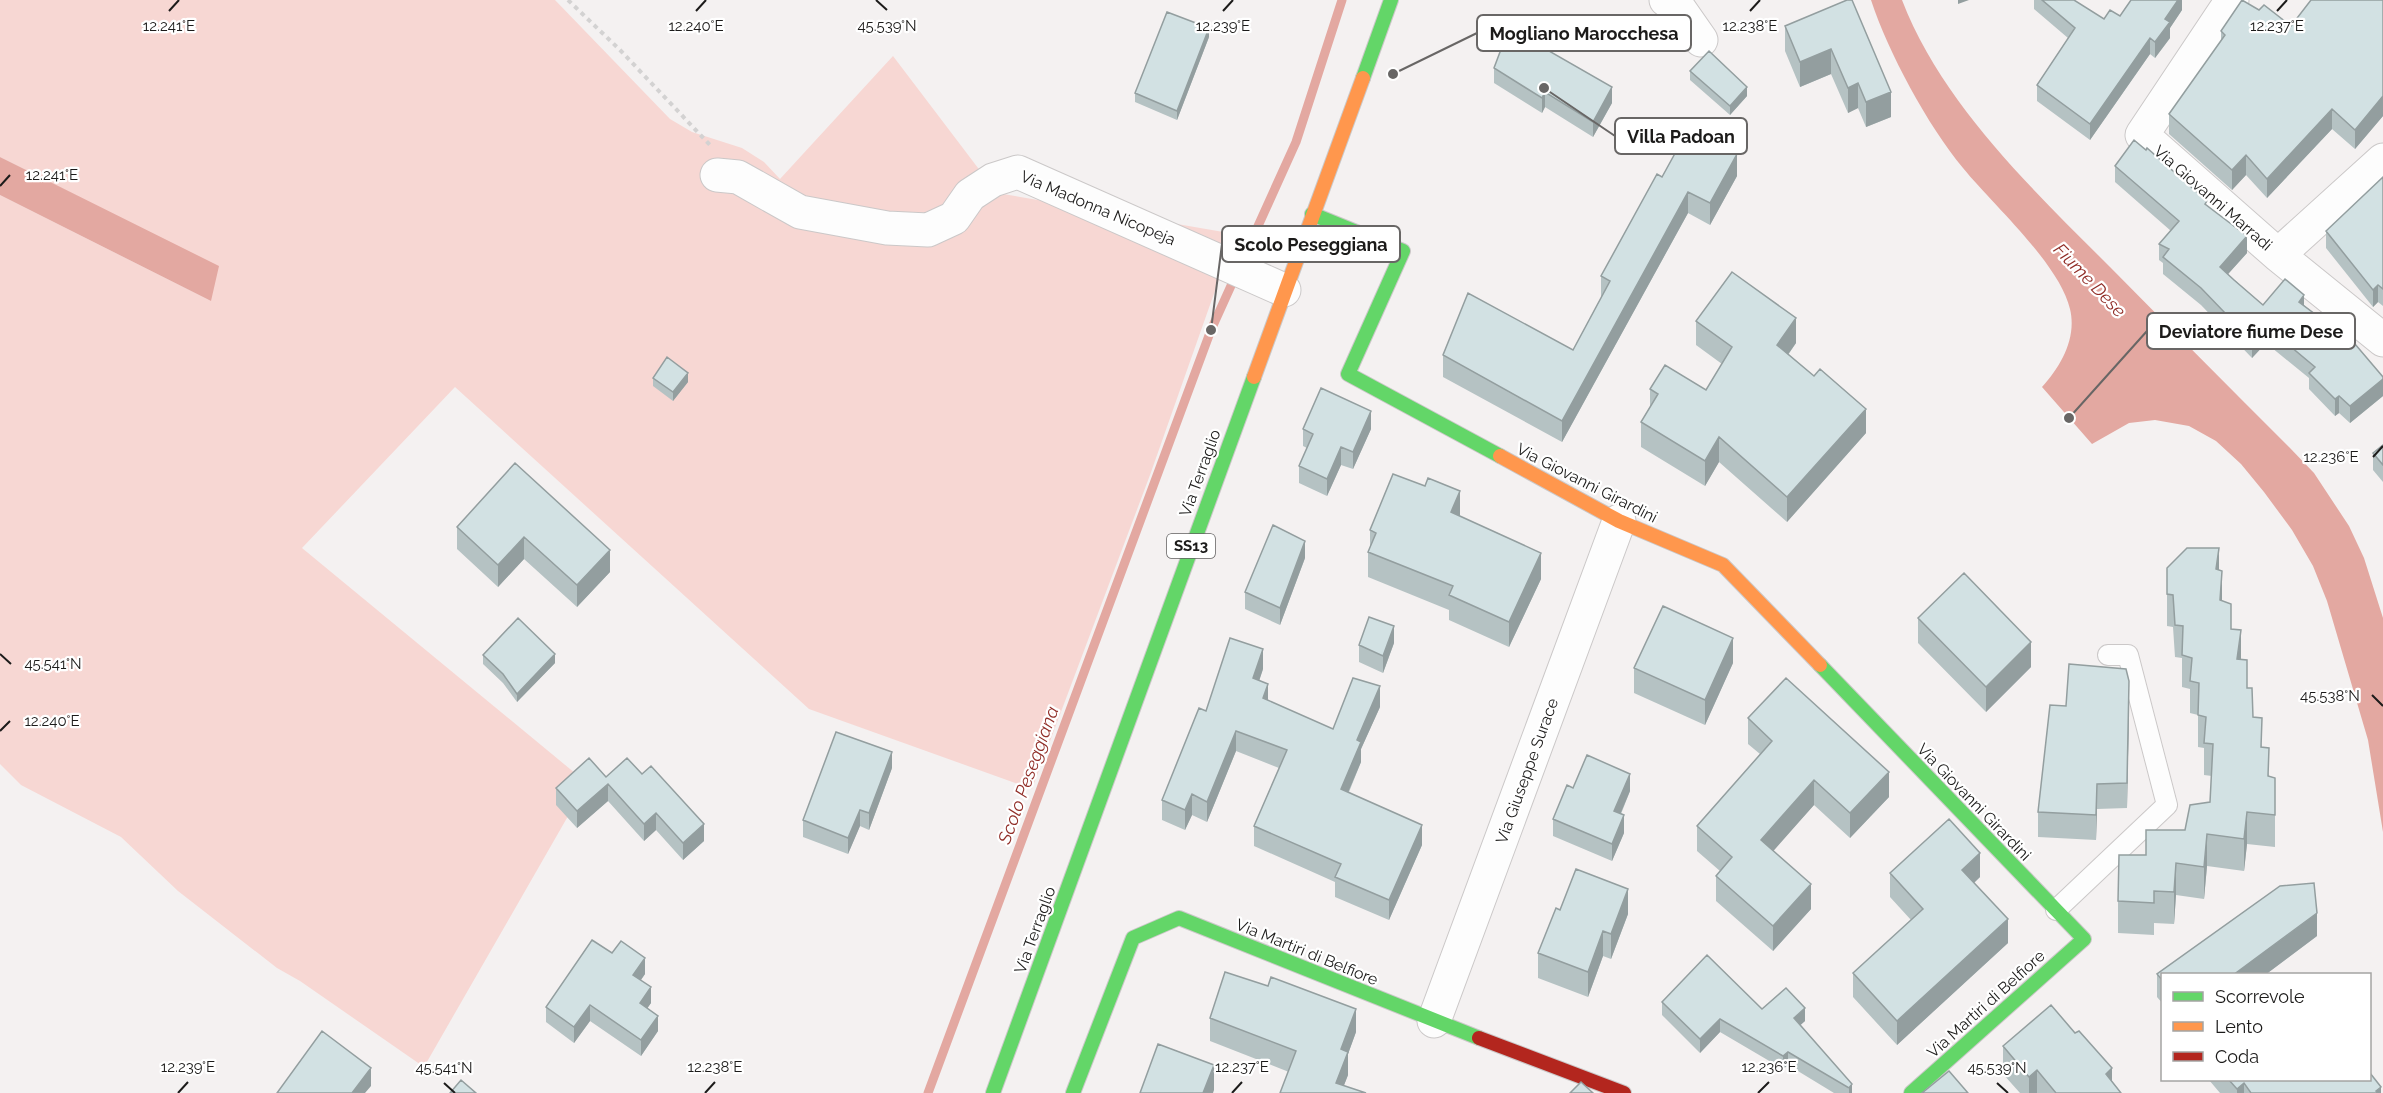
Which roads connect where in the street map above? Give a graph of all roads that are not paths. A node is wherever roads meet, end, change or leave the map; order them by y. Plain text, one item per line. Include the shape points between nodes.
1 (1391, 0) edge
2 (1666, 0) edge
3 (2232, 0) edge
4 (1701, 40) dead end
5 (2383, 160) edge
6 (727, 176) road end
7 (1312, 214) junction
8 (2278, 255) junction
9 (1270, 283) junction
10 (2383, 340) edge
11 (1619, 521) junction
12 (2108, 655) dead end
13 (2056, 910) junction
14 (2084, 939) joint
15 (1434, 1021) junction
16 (993, 1093) edge
17 (1073, 1093) edge
18 (1624, 1093) edge
19 (1911, 1093) edge

1 - 7 street, Via Terraglio / SS13
2 - 4 street via 1678,7
3 - 8 street, Via Giovanni Marradi via 2142,135
5 - 8 street
6 - 9 street, Via Madonna Nicopeja via 800,212 887,228 928,230 954,218 970,195 993,180 1018,172
7 - 9 street, Via Terraglio / SS13
7 - 11 street, Via Giovanni Girardini via 1403,251 1347,374
8 - 10 street, Via Giovanni Marradi
9 - 16 street, Via Terraglio / SS13
11 - 13 street, Via Giovanni Girardini via 1723,565
11 - 15 street, Via Giuseppe Surace
12 - 13 lane via 2128,656 2167,805
13 - 14 street, Via Giovanni Girardini
14 - 19 street, Via Martiri di Belfiore
15 - 17 street, Via Martiri di Belfiore via 1179,918 1133,938
15 - 18 street, Via Martiri di Belfiore

